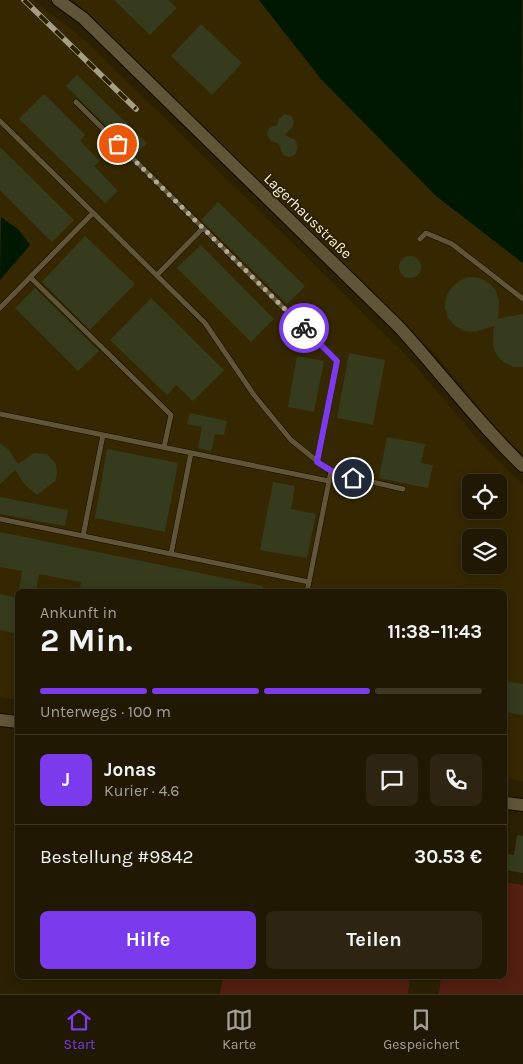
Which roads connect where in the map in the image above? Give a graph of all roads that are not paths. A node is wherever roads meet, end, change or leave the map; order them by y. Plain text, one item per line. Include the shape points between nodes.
1 (58, 0) edge
2 (76, 102) dead end
3 (1, 124) edge
4 (93, 213) junction
5 (203, 228) junction
6 (420, 239) dead end
7 (157, 275) junction
8 (30, 277) junction
9 (523, 299) edge
10 (0, 308) edge
11 (0, 414) edge
12 (103, 435) junction
13 (164, 447) junction
14 (191, 452) junction
15 (317, 462) junction
16 (523, 466) edge
17 (331, 472) junction
18 (329, 481) junction
19 (403, 489) dead end
20 (0, 519) edge
21 (83, 536) junction
22 (171, 554) junction
23 (309, 582) junction
24 (307, 589) edge
25 (0, 720) edge
26 (15, 722) edge
27 (507, 802) edge
28 (523, 805) edge

1 - 16 street, Lagerhausstraße via 82,18 399,327 482,424
2 - 5 lane
3 - 4 lane
4 - 7 lane
4 - 8 lane
5 - 7 lane
5 - 15 lane via 337,361
6 - 9 lane via 426,233 452,244
7 - 15 lane via 205,323 264,407 292,440
8 - 10 lane
8 - 13 lane via 171,415
11 - 12 lane
12 - 13 lane
12 - 21 lane
13 - 14 lane
14 - 18 lane
14 - 22 lane
15 - 17 lane
17 - 18 lane
17 - 19 lane
18 - 23 lane
20 - 21 lane
21 - 22 lane
22 - 23 lane
23 - 24 lane
25 - 26 street
27 - 28 street

